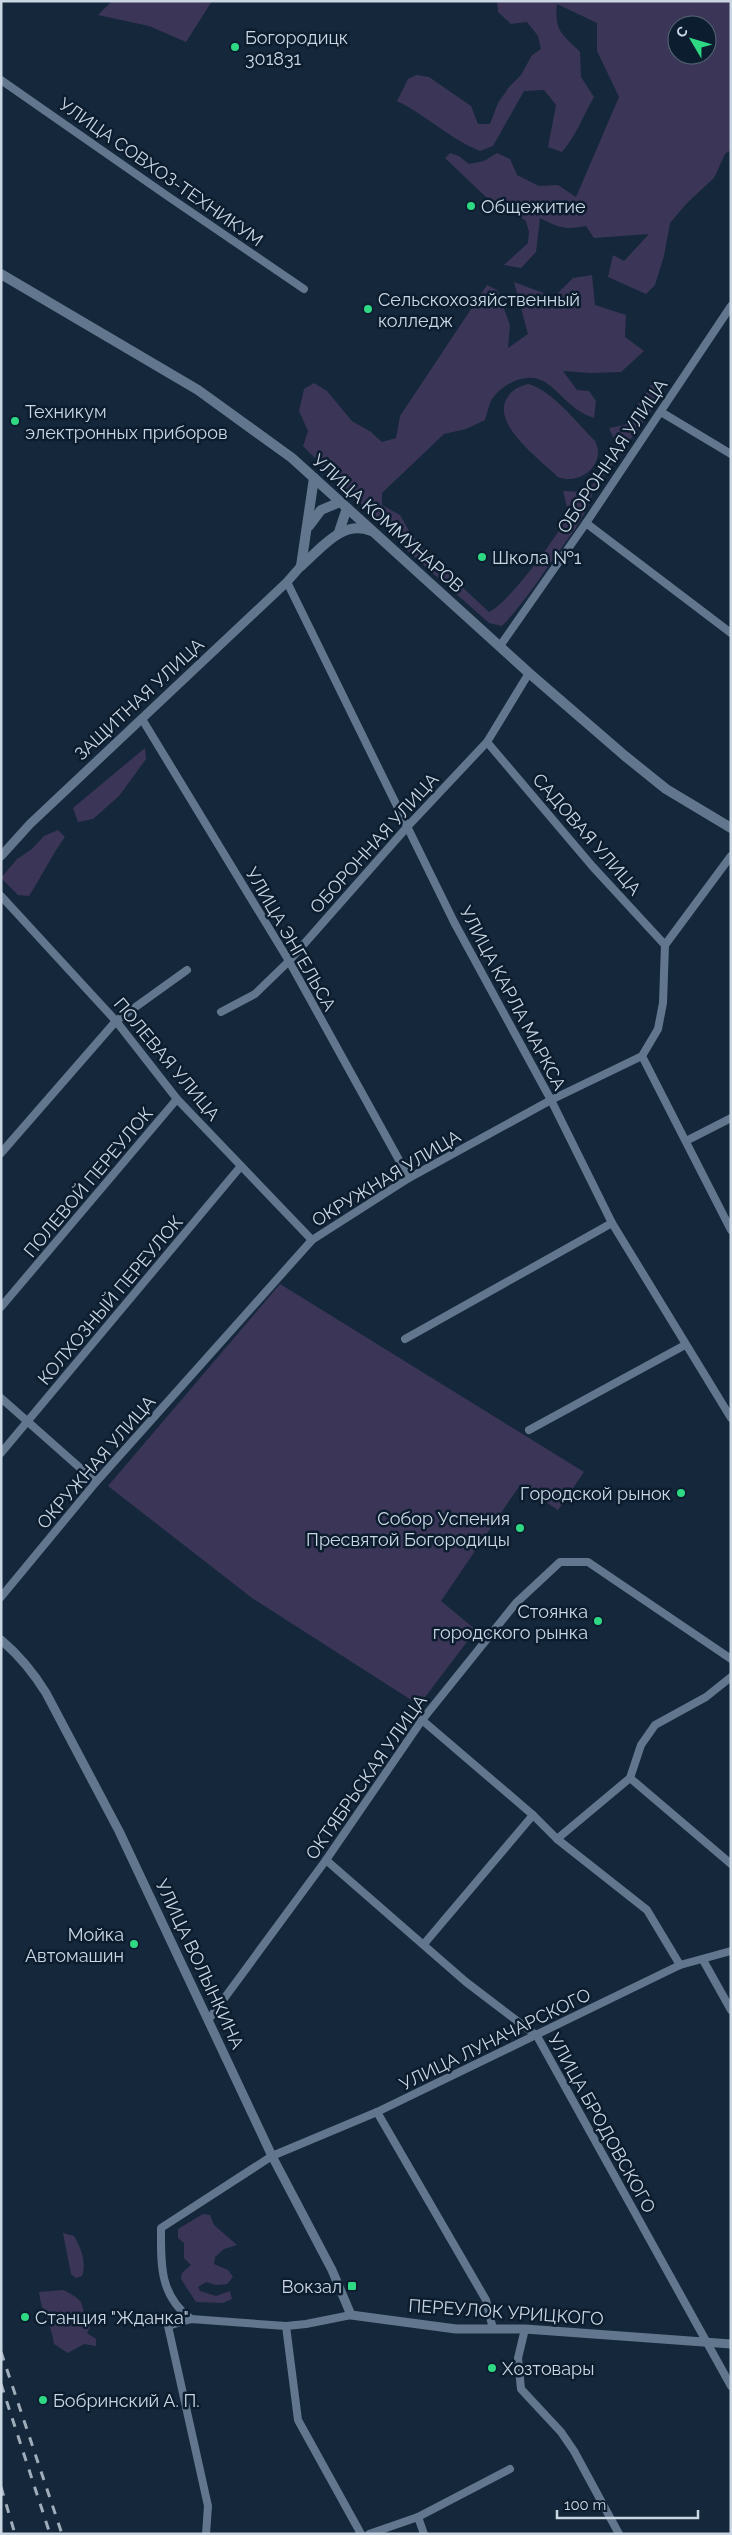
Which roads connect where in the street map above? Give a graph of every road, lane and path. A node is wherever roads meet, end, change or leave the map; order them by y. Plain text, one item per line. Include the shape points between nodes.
1 (1, 80) edge
2 (1, 274) edge
3 (304, 289) dead end
4 (731, 306) edge
5 (661, 412) junction
6 (731, 454) edge
7 (314, 478) junction
8 (344, 505) junction
9 (586, 523) junction
10 (306, 532) junction
11 (340, 532) junction
12 (375, 533) junction
13 (301, 566) junction
14 (287, 582) junction
15 (731, 633) edge
16 (500, 646) junction
17 (529, 673) junction
18 (142, 719) junction
19 (487, 742) junction
20 (408, 826) junction
21 (731, 828) edge
22 (1, 856) edge
23 (731, 856) edge
24 (1, 896) edge
25 (665, 945) junction
26 (289, 961) junction
27 (187, 970) dead end
28 (221, 1012) dead end
29 (116, 1021) junction
30 (642, 1056) junction
31 (177, 1099) junction
32 (551, 1100) junction
33 (731, 1118) edge
34 (686, 1141) junction
35 (1, 1154) edge
36 (241, 1166) junction
37 (408, 1178) junction
38 (612, 1223) junction
39 (731, 1230) edge
40 (312, 1240) junction
41 (1, 1307) edge
42 (405, 1339) dead end
43 (685, 1344) junction
44 (1, 1398) edge
45 (730, 1419) edge
46 (29, 1421) junction
47 (529, 1430) dead end
48 (1, 1453) edge
49 (96, 1482) junction
50 (1, 1597) edge
51 (1, 1640) edge
52 (731, 1659) edge
53 (731, 1677) edge
54 (422, 1720) junction
55 (630, 1778) junction
56 (534, 1815) junction
57 (557, 1839) junction
58 (326, 1860) junction
59 (731, 1864) edge
60 (424, 1944) junction
61 (731, 1951) edge
62 (703, 1960) junction
63 (680, 1965) junction
64 (731, 2010) edge
65 (209, 2019) junction
66 (537, 2036) junction
67 (377, 2112) junction
68 (272, 2156) junction
69 (351, 2315) junction
70 (191, 2319) junction
71 (286, 2326) junction
72 (493, 2329) junction
73 (524, 2330) junction
74 (707, 2342) junction
75 (731, 2344) edge
76 (731, 2386) edge
77 (510, 2469) dead end
78 (418, 2517) junction
79 (206, 2534) edge
80 (361, 2534) edge
81 (369, 2534) edge
82 (424, 2534) edge
83 (619, 2534) edge

1 - 3 street, УЛИЦА СОВХОЗ-ТЕХНИКУМ
2 - 7 main road, УЛИЦА КОММУНАРОВ via 198,390 292,458
4 - 5 street, ОБОРОННАЯ УЛИЦА
5 - 6 street
5 - 9 street, ОБОРОННАЯ УЛИЦА
7 - 8 main road, УЛИЦА КОММУНАРОВ
7 - 10 main road
8 - 10 main road via 321,510
8 - 11 main road
8 - 12 main road, УЛИЦА КОММУНАРОВ
9 - 15 street
9 - 16 street, ОБОРОННАЯ УЛИЦА
10 - 13 main road
11 - 12 main road via 354,527
11 - 13 main road
12 - 16 main road, УЛИЦА КОММУНАРОВ
13 - 14 street, ЗАЩИТНАЯ УЛИЦА
14 - 18 street, ЗАЩИТНАЯ УЛИЦА
14 - 20 street, УЛИЦА КАРЛА МАРКСА
16 - 17 main road, УЛИЦА КОММУНАРОВ
17 - 19 street, ОБОРОННАЯ УЛИЦА
17 - 21 main road, УЛИЦА КОММУНАРОВ via 666,789
18 - 22 street, ЗАЩИТНАЯ УЛИЦА via 30,824
18 - 26 street, УЛИЦА ЭНГЕЛЬСА
19 - 20 street, ОБОРОННАЯ УЛИЦА
19 - 25 street, САДОВАЯ УЛИЦА via 593,867
20 - 26 street, ОБОРОННАЯ УЛИЦА
20 - 32 street, УЛИЦА КАРЛА МАРКСА via 454,922
23 - 25 street
24 - 29 street, ПОЛЕВАЯ УЛИЦА
25 - 30 street via 663,1003 658,1029
26 - 28 street, ОБОРОННАЯ УЛИЦА via 255,994
26 - 37 street, УЛИЦА ЭНГЕЛЬСА
27 - 29 street
29 - 31 street, ПОЛЕВАЯ УЛИЦА
29 - 35 street
30 - 32 street, ОКРУЖНАЯ УЛИЦА
30 - 34 street
31 - 36 street, ПОЛЕВАЯ УЛИЦА
31 - 41 street, ПОЛЕВОЙ ПЕРЕУЛОК
32 - 37 street, ОКРУЖНАЯ УЛИЦА
32 - 38 street, УЛИЦА КАРЛА МАРКСА
33 - 34 street
34 - 39 street
36 - 40 street, ПОЛЕВАЯ УЛИЦА
36 - 46 street, КОЛХОЗНЫЙ ПЕРЕУЛОК
37 - 40 street, ОКРУЖНАЯ УЛИЦА
38 - 42 street
38 - 43 street, УЛИЦА КАРЛА МАРКСА
40 - 49 street, ОКРУЖНАЯ УЛИЦА
43 - 45 street, УЛИЦА КАРЛА МАРКСА
43 - 47 street
44 - 46 street
46 - 48 street, КОЛХОЗНЫЙ ПЕРЕУЛОК
46 - 49 street
49 - 50 street, ОКРУЖНАЯ УЛИЦА
51 - 65 street, УЛИЦА ВОЛЫНКИНА via 28,1665 46,1693 118,1831
52 - 54 street, ОКТЯБРЬСКАЯ УЛИЦА via 588,1562 560,1562 516,1604
53 - 55 street via 706,1697 655,1725 640,1745
54 - 56 street
54 - 58 street, ОКТЯБРЬСКАЯ УЛИЦА
55 - 57 street
55 - 59 street
56 - 57 street
56 - 60 street
57 - 63 street via 647,1910
58 - 60 street, УЛИЦА БРОДОВСКОГО
58 - 65 street, ОКТЯБРЬСКАЯ УЛИЦА
60 - 66 street, УЛИЦА БРОДОВСКОГО via 466,1982
61 - 62 street, УЛИЦА ЛУНАЧАРСКОГО
62 - 63 street, УЛИЦА ЛУНАЧАРСКОГО
62 - 64 street
63 - 66 street, УЛИЦА ЛУНАЧАРСКОГО
65 - 68 street, УЛИЦА ВОЛЫНКИНА
66 - 67 street, УЛИЦА ЛУНАЧАРСКОГО
66 - 74 street, УЛИЦА БРОДОВСКОГО
67 - 68 street, УЛИЦА ЛУНАЧАРСКОГО
67 - 72 street via 486,2300
68 - 69 street, УЛИЦА ВОЛЫНКИНА via 332,2270
68 - 70 street, УЛИЦА ЛУНАЧАРСКОГО via 161,2228 161,2269 169,2296
69 - 71 street, ПЕРЕУЛОК УРИЦКОГО
69 - 72 street, ПЕРЕУЛОК УРИЦКОГО via 456,2329
70 - 71 street, ПЕРЕУЛОК УРИЦКОГО
70 - 79 street via 168,2326 208,2506
71 - 80 street via 298,2420
72 - 73 street, ПЕРЕУЛОК УРИЦКОГО
73 - 74 street, ПЕРЕУЛОК УРИЦКОГО
73 - 83 street via 518,2358 521,2389 574,2451
74 - 75 street, ПЕРЕУЛОК УРИЦКОГО
74 - 76 street, УЛИЦА БРОДОВСКОГО
77 - 78 street
78 - 81 street
78 - 82 street

